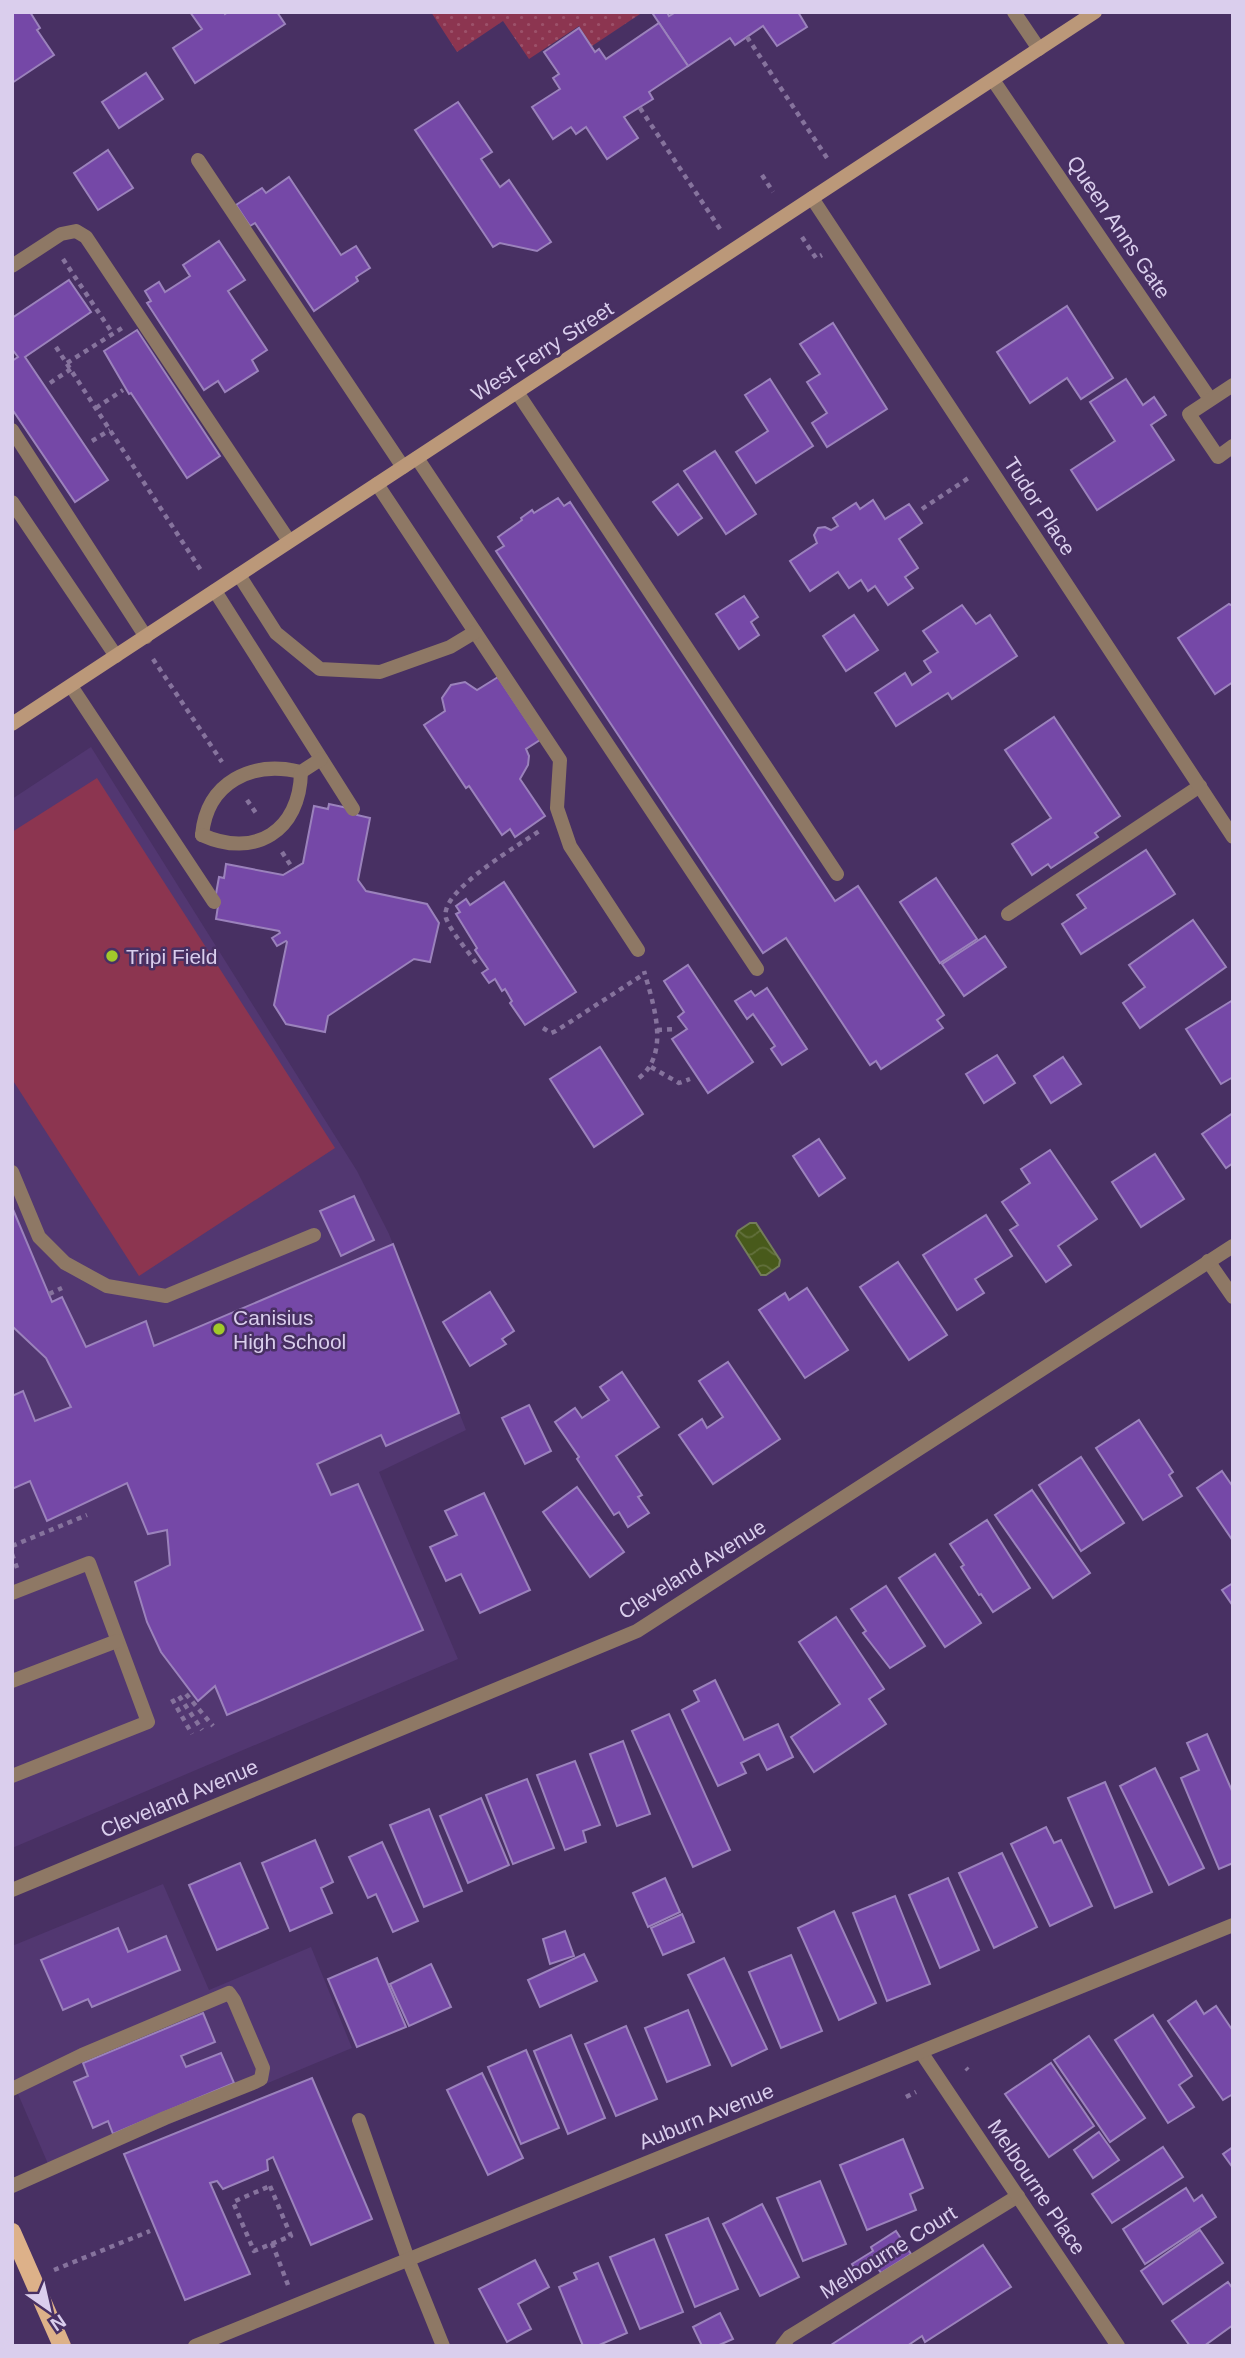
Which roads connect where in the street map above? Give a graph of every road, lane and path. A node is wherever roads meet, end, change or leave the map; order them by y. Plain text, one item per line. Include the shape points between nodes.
1 (1014, 12) edge
2 (1095, 12) edge
3 (747, 37) dead end
4 (1039, 49) junction
5 (992, 80) junction
6 (640, 108) dead end
7 (827, 157) dead end
8 (198, 160) dead end
9 (762, 175) dead end
10 (773, 192) dead end
11 (812, 198) junction
12 (721, 231) dead end
13 (802, 237) dead end
14 (816, 258) dead end
15 (12, 266) edge
16 (72, 273) dead end
17 (123, 327) dead end
18 (113, 334) junction
19 (56, 346) dead end
20 (67, 363) junction
21 (71, 369) junction
22 (50, 383) dead end
23 (1233, 385) edge
24 (123, 390) dead end
25 (517, 392) junction
26 (1210, 399) junction
27 (96, 408) junction
28 (12, 430) edge
29 (110, 430) junction
30 (92, 442) dead end
31 (1233, 446) edge
32 (416, 458) junction
33 (403, 467) junction
34 (972, 475) dead end
35 (377, 484) junction
36 (12, 502) edge
37 (922, 509) dead end
38 (289, 541) junction
39 (199, 568) dead end
40 (239, 575) junction
41 (215, 591) junction
42 (475, 632) junction
43 (146, 637) junction
44 (116, 656) junction
45 (156, 663) dead end
46 (71, 685) junction
47 (12, 724) edge
48 (321, 759) junction
49 (225, 766) dead end
50 (301, 772) junction
51 (1200, 786) junction
52 (244, 796) dead end
53 (353, 809) dead end
54 (262, 822) dead end
55 (202, 835) junction
56 (1233, 837) edge
57 (522, 843) dead end
58 (180, 850) junction
59 (288, 861) dead end
60 (293, 869) dead end
61 (837, 874) dead end
62 (214, 902) dead end
63 (1008, 914) dead end
64 (638, 950) joint
65 (476, 963) dead end
66 (757, 969) dead end
67 (645, 973) junction
68 (543, 1028) dead end
69 (675, 1029) dead end
70 (657, 1030) junction
71 (651, 1067) junction
72 (639, 1078) dead end
73 (690, 1079) dead end
74 (12, 1172) edge
75 (314, 1235) dead end
76 (1233, 1246) edge
77 (1208, 1261) junction
78 (1233, 1297) edge
79 (87, 1515) dead end
80 (12, 1546) edge
81 (12, 1554) edge
82 (18, 1572) dead end
83 (12, 1593) edge
84 (117, 1641) junction
85 (12, 1681) edge
86 (186, 1694) dead end
87 (179, 1696) dead end
88 (172, 1699) dead end
89 (213, 1726) dead end
90 (202, 1730) dead end
91 (191, 1734) dead end
92 (12, 1776) edge
93 (12, 1890) edge
94 (1233, 1925) edge
95 (921, 2052) junction
96 (12, 2089) edge
97 (916, 2092) dead end
98 (906, 2097) dead end
99 (359, 2120) dead end
100 (12, 2186) edge
101 (1018, 2196) junction
102 (150, 2231) dead end
103 (12, 2232) edge
104 (272, 2243) junction
105 (408, 2259) junction
106 (64, 2266) dead end
107 (289, 2288) dead end
108 (62, 2346) edge
109 (195, 2346) edge
110 (443, 2346) edge
111 (782, 2346) edge
112 (1118, 2346) edge

1 - 4 street
2 - 4 street, West Ferry Street
3 - 7 path
4 - 5 street, West Ferry Street
5 - 11 street, West Ferry Street
5 - 26 street, Queen Anns Gate
6 - 12 path
8 - 33 street
9 - 10 path
11 - 25 street, West Ferry Street
11 - 51 street, Tudor Place
13 - 14 path
15 - 38 street via 61,234 76,231 86,237
16 - 18 path
17 - 18 path
18 - 20 path
19 - 20 path
20 - 21 path
21 - 22 path
21 - 27 path
23 - 26 street
24 - 27 path
25 - 32 street, West Ferry Street
25 - 61 street
26 - 31 street via 1189,414 1218,457
27 - 29 path
28 - 43 street
29 - 30 path
29 - 39 path
32 - 33 street, West Ferry Street
32 - 66 street
33 - 35 street, West Ferry Street
34 - 37 path
35 - 38 street, West Ferry Street
35 - 42 street
36 - 44 street
38 - 40 street, West Ferry Street
40 - 41 street, West Ferry Street
40 - 42 street via 276,633 320,668 380,672 450,647
41 - 43 street, West Ferry Street
41 - 48 street
42 - 64 street via 560,760 557,808 570,846
43 - 44 street, West Ferry Street
44 - 46 street, West Ferry Street
45 - 49 path
46 - 47 street, West Ferry Street
46 - 58 street
48 - 50 street
48 - 53 street
50 - 55 street via 266,768 233,779 211,804
50 - 55 street via 298,801 282,826 270,835 236,845
51 - 56 street, Tudor Place
51 - 63 street
52 - 54 path
55 - 58 street
57 - 65 path via 473,877 447,906 447,919
58 - 62 street
59 - 60 path
64 - 67 path
67 - 68 path via 551,1033
67 - 70 path
69 - 70 path
70 - 71 path
71 - 72 path
71 - 73 path via 679,1083
74 - 75 street via 39,1237 65,1263 107,1286 166,1296
76 - 77 street, Cleveland Avenue
77 - 78 street
77 - 93 street, Cleveland Avenue via 637,1631
79 - 80 path
81 - 82 path
83 - 84 street via 89,1563
84 - 85 street
84 - 92 street via 148,1722
86 - 89 path
87 - 90 path
88 - 91 path
94 - 95 street, Auburn Avenue
95 - 101 street, Melbourne Place
95 - 105 street, Auburn Avenue
96 - 100 street via 229,1993 264,2068 255,2082
97 - 98 path
99 - 105 street
101 - 111 street, Melbourne Court via 789,2337
101 - 112 street, Melbourne Place
102 - 106 path
103 - 108 main road
104 - 104 path via 254,2251 233,2202 270,2186 291,2235
104 - 107 path
105 - 109 street, Auburn Avenue
105 - 110 street

